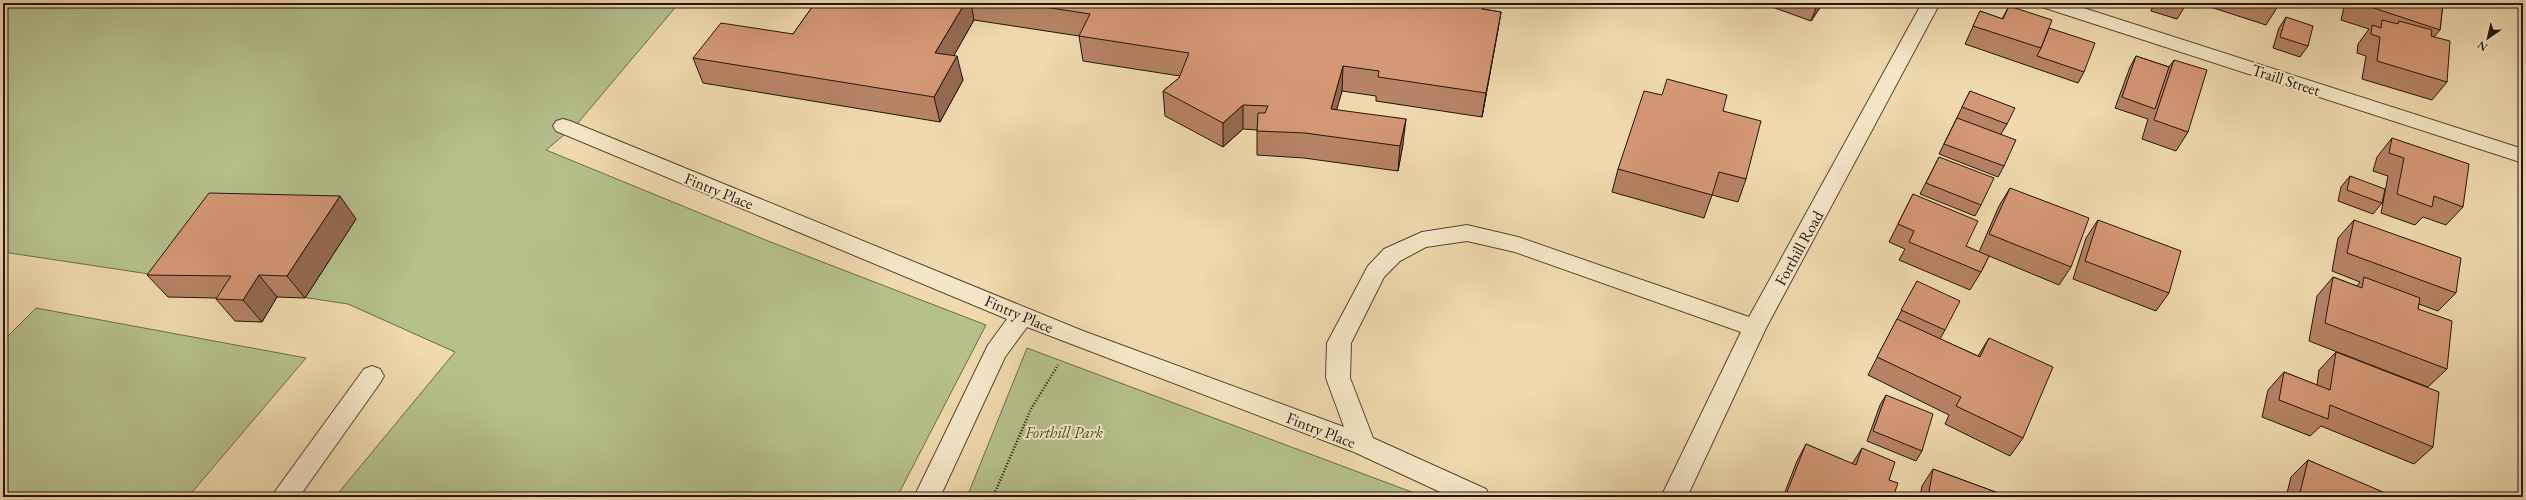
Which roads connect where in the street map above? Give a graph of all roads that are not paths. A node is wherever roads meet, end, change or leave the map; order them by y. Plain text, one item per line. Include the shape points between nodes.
1 (1931, 3) edge
2 (2049, 3) edge
3 (563, 126) dead end
4 (2523, 156) edge
5 (1023, 315) junction
6 (1755, 328) junction
7 (372, 376) dead end
8 (1363, 445) junction
9 (284, 497) edge
10 (927, 497) edge
11 (1477, 497) edge
12 (1674, 497) edge

1 - 6 street, Forthill Road
2 - 4 street, Traill Street
3 - 5 street, Fintry Place
5 - 8 street, Fintry Place
5 - 10 street via 996,352
6 - 8 street via 1518,245 1467,233 1422,240 1392,255 1376,272 1339,343 1338,378
6 - 12 street, Forthill Road
7 - 9 street
8 - 11 street, Fintry Place

